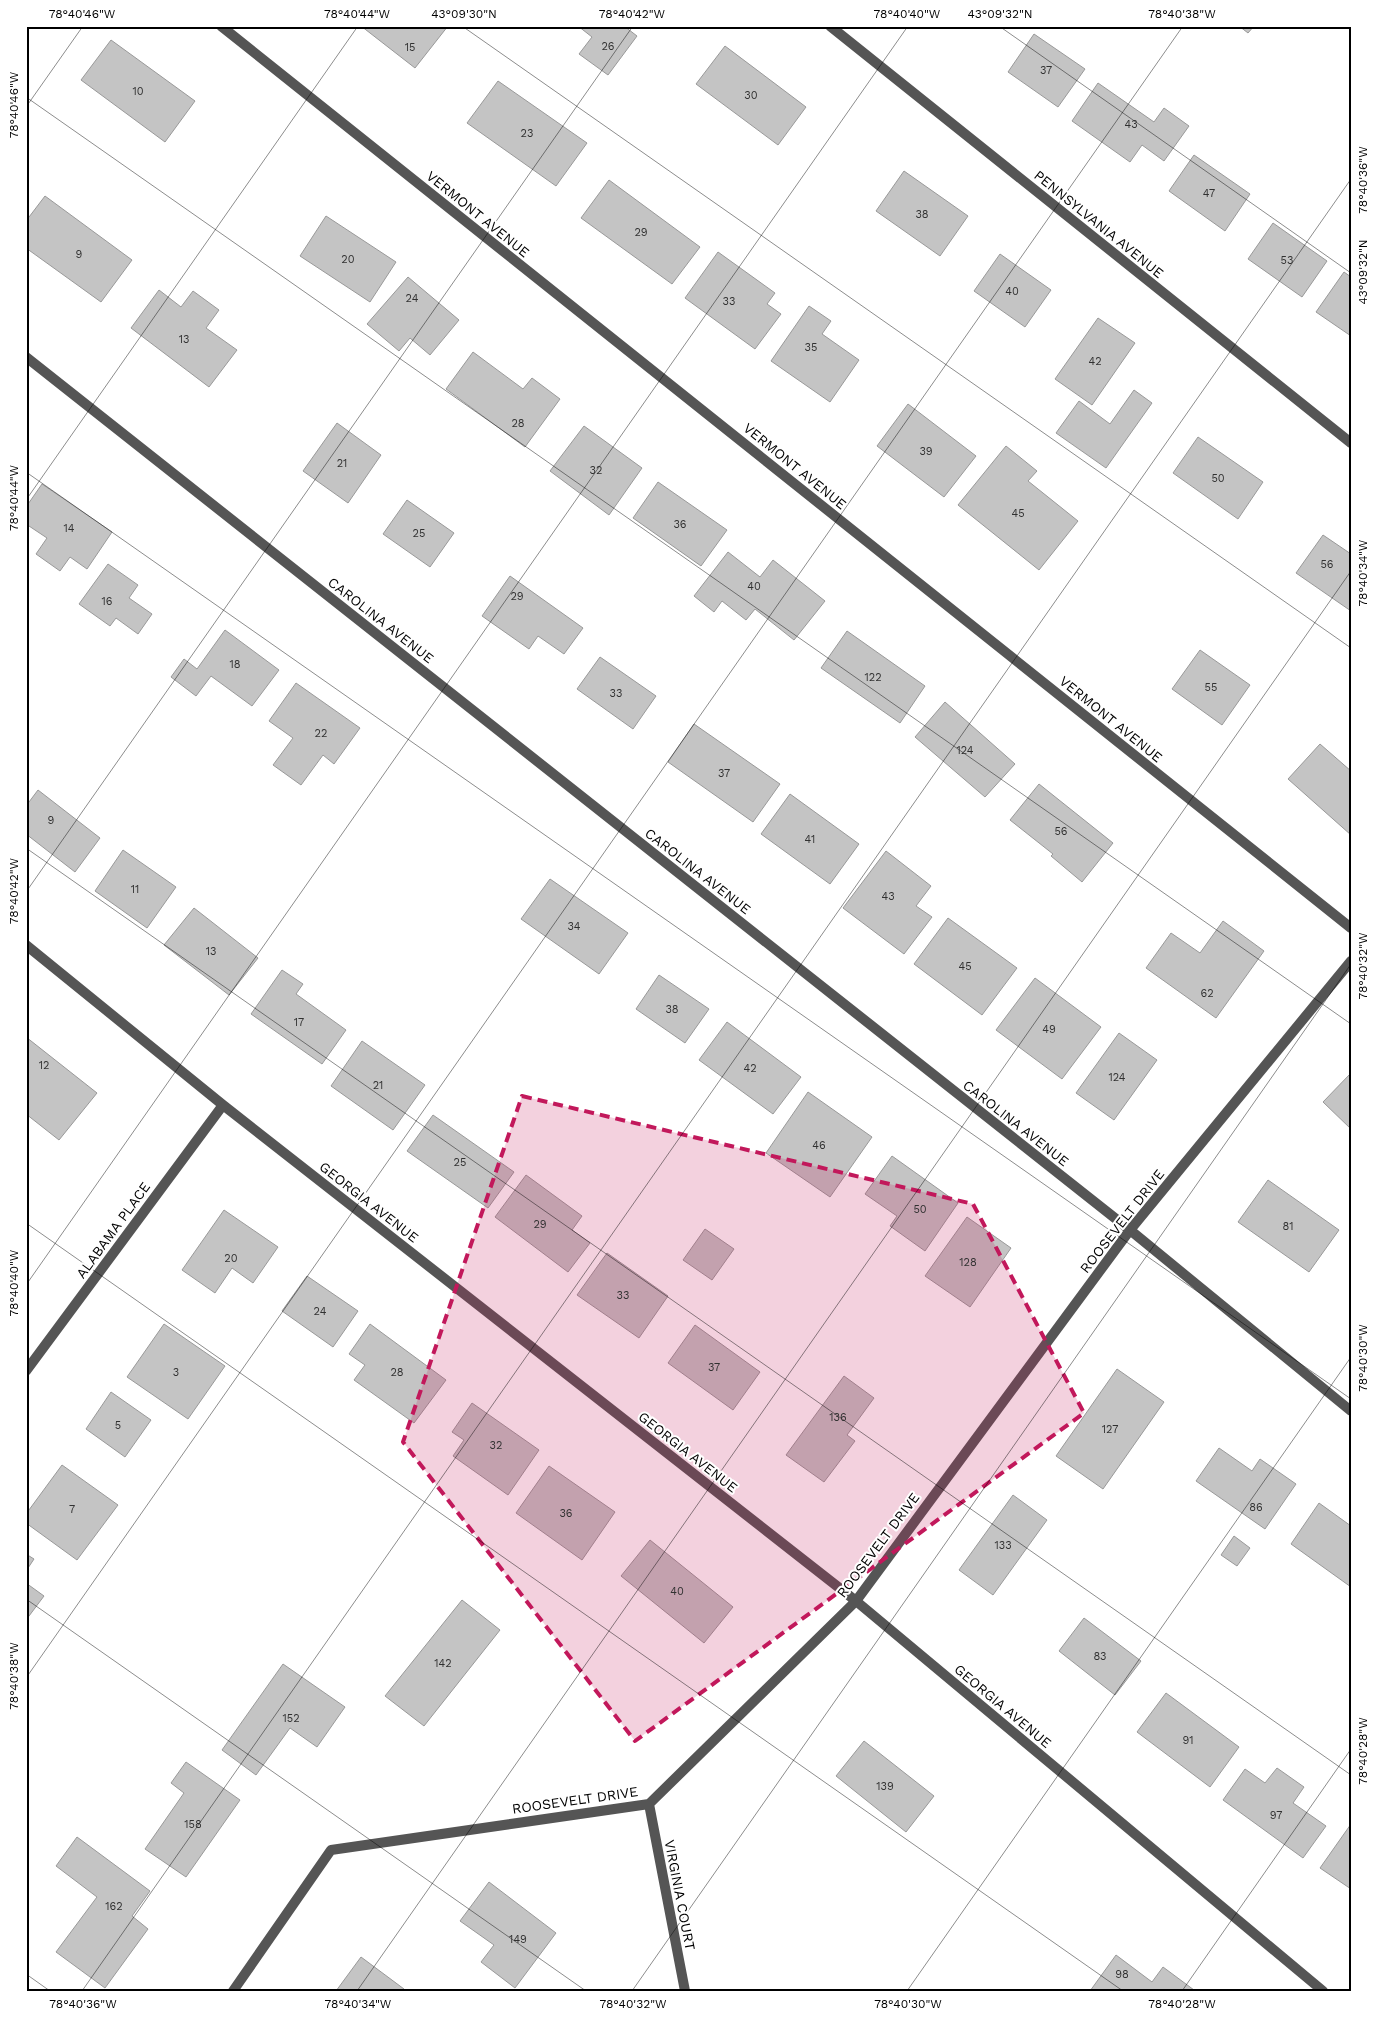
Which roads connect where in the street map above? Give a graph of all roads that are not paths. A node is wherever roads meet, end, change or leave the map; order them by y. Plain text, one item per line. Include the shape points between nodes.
1 (221, 26) edge
2 (830, 26) edge
3 (26, 357) edge
4 (1351, 443) edge
5 (1351, 928) edge
6 (26, 945) edge
7 (1351, 962) edge
8 (223, 1105) junction
9 (1130, 1230) junction
10 (26, 1372) edge
11 (1351, 1411) edge
12 (856, 1600) junction
13 (649, 1804) junction
14 (233, 1991) edge
15 (685, 1991) edge
16 (1323, 1991) edge

1 - 5 street, VERMONT AVENUE
2 - 4 street, PENNSYLVANIA AVENUE
3 - 9 street, CAROLINA AVENUE
6 - 8 street, GEORGIA AVENUE
7 - 9 street, ROOSEVELT DRIVE
8 - 10 street, ALABAMA PLACE
8 - 12 street, GEORGIA AVENUE
9 - 11 street, CAROLINA AVENUE
9 - 12 street, ROOSEVELT DRIVE
12 - 13 street, ROOSEVELT DRIVE
12 - 16 street, GEORGIA AVENUE
13 - 14 street, ROOSEVELT DRIVE via 331,1850
13 - 15 street, VIRGINIA COURT

